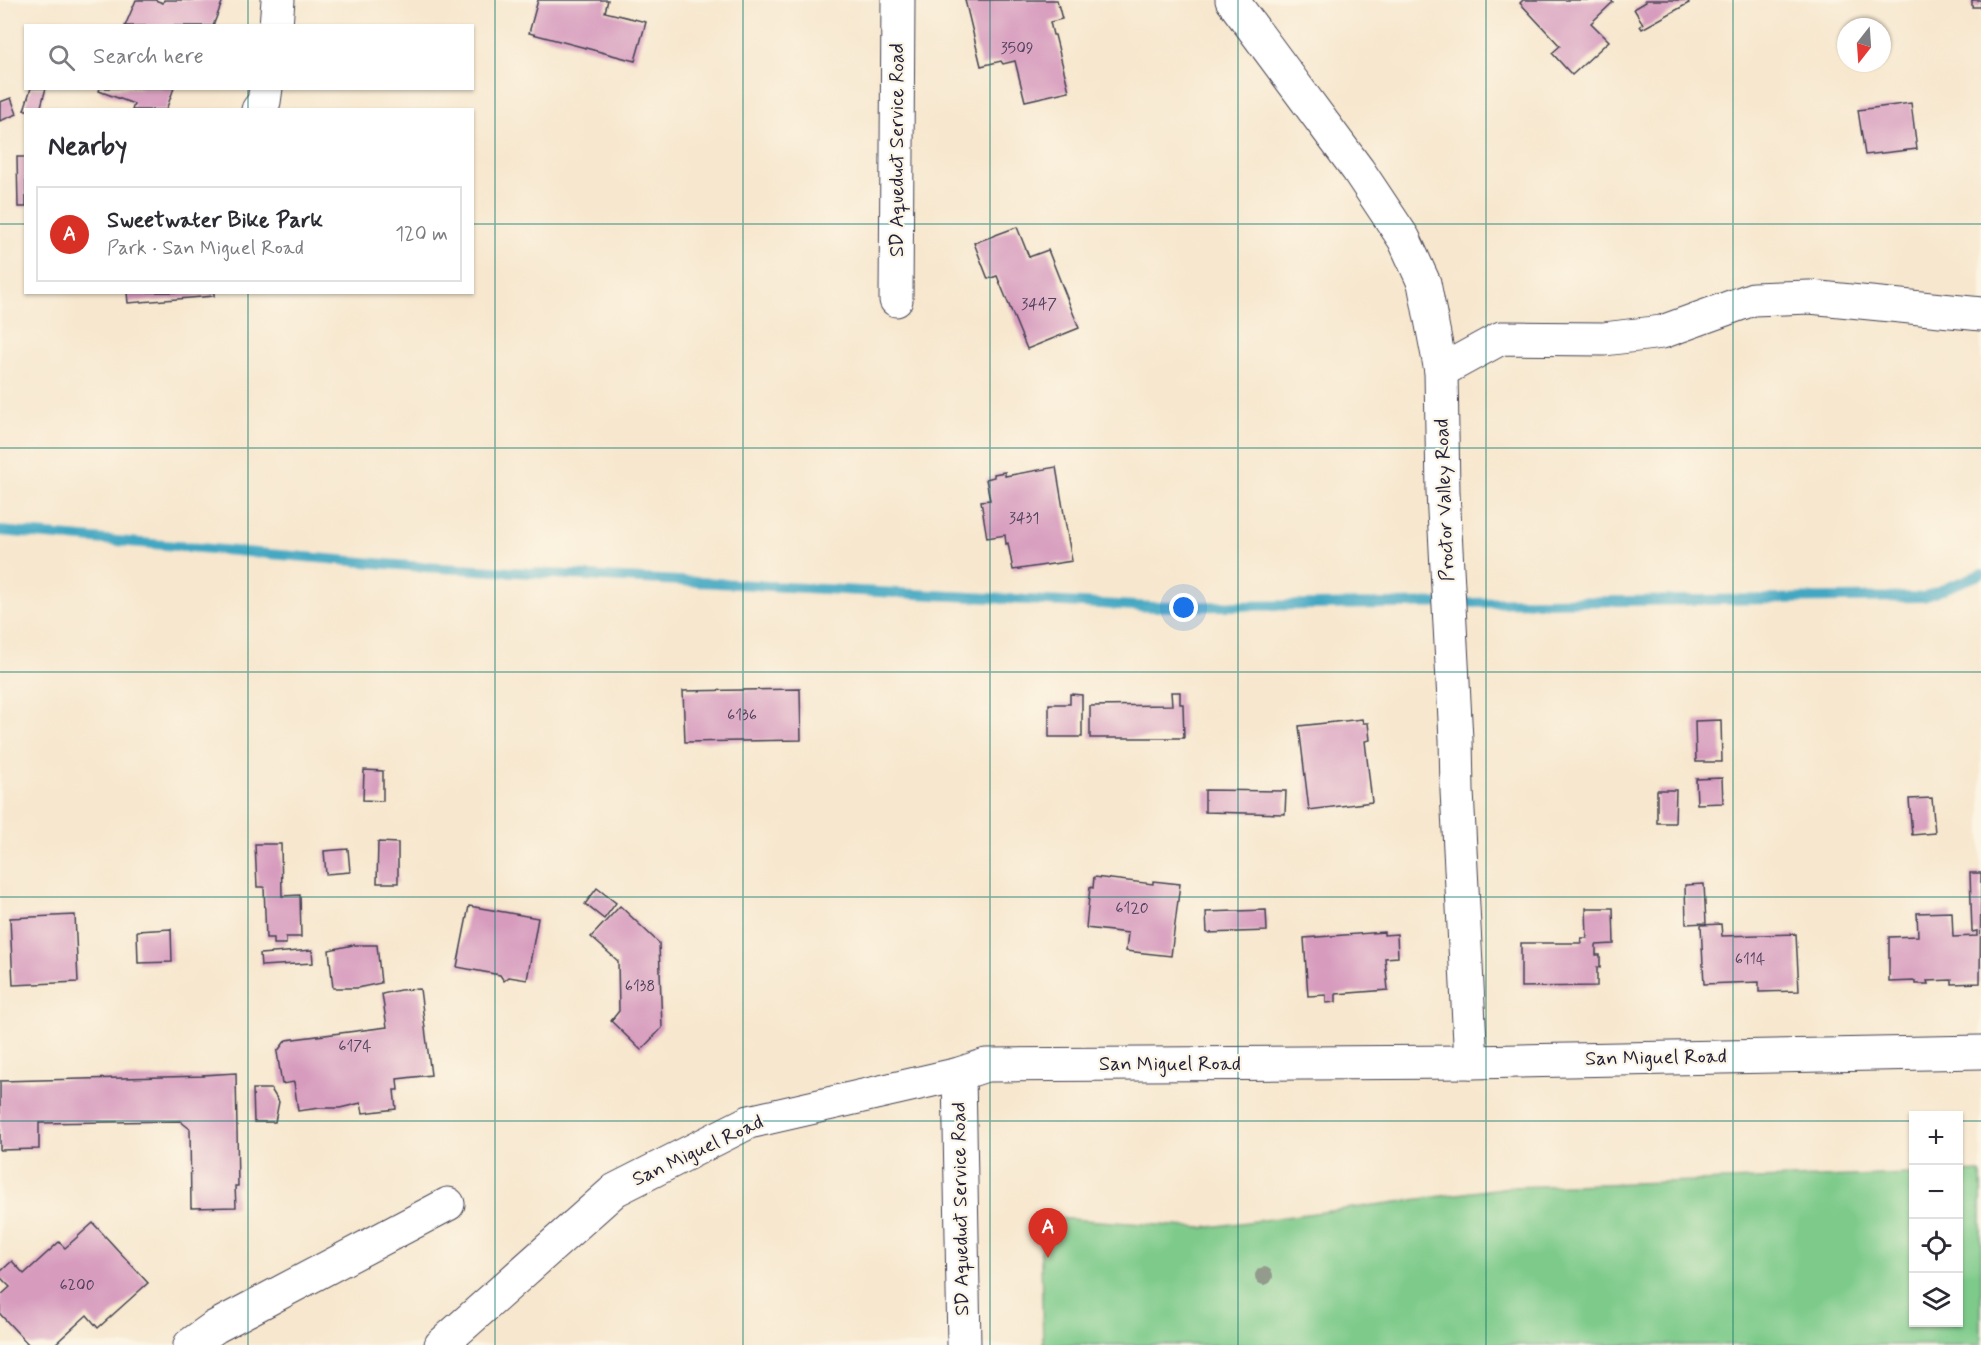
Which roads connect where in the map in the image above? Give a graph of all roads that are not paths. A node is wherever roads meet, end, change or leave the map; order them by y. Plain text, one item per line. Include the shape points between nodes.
1 (278, 0) edge
2 (898, 0) edge
3 (1232, 0) edge
4 (276, 24) edge
5 (266, 90) edge
6 (260, 108) edge
7 (897, 300) dead end
8 (1981, 314) edge
9 (1441, 370) junction
10 (1981, 1052) edge
11 (1470, 1062) junction
12 (959, 1074) junction
13 (448, 1204) dead end
14 (190, 1345) edge
15 (441, 1345) edge
16 (964, 1345) edge

1 - 4 street
2 - 7 street, SD Aqueduct Service Road
3 - 9 street, Proctor Valley Road via 1404,239 1424,283
5 - 6 street
8 - 9 street via 1810,297 1753,299 1662,332 1604,339 1501,338
9 - 11 street, Proctor Valley Road
10 - 11 street, San Miguel Road
11 - 12 street, San Miguel Road via 987,1065
12 - 15 street, San Miguel Road via 749,1122 615,1190
12 - 16 street, SD Aqueduct Service Road
13 - 14 street via 215,1327

